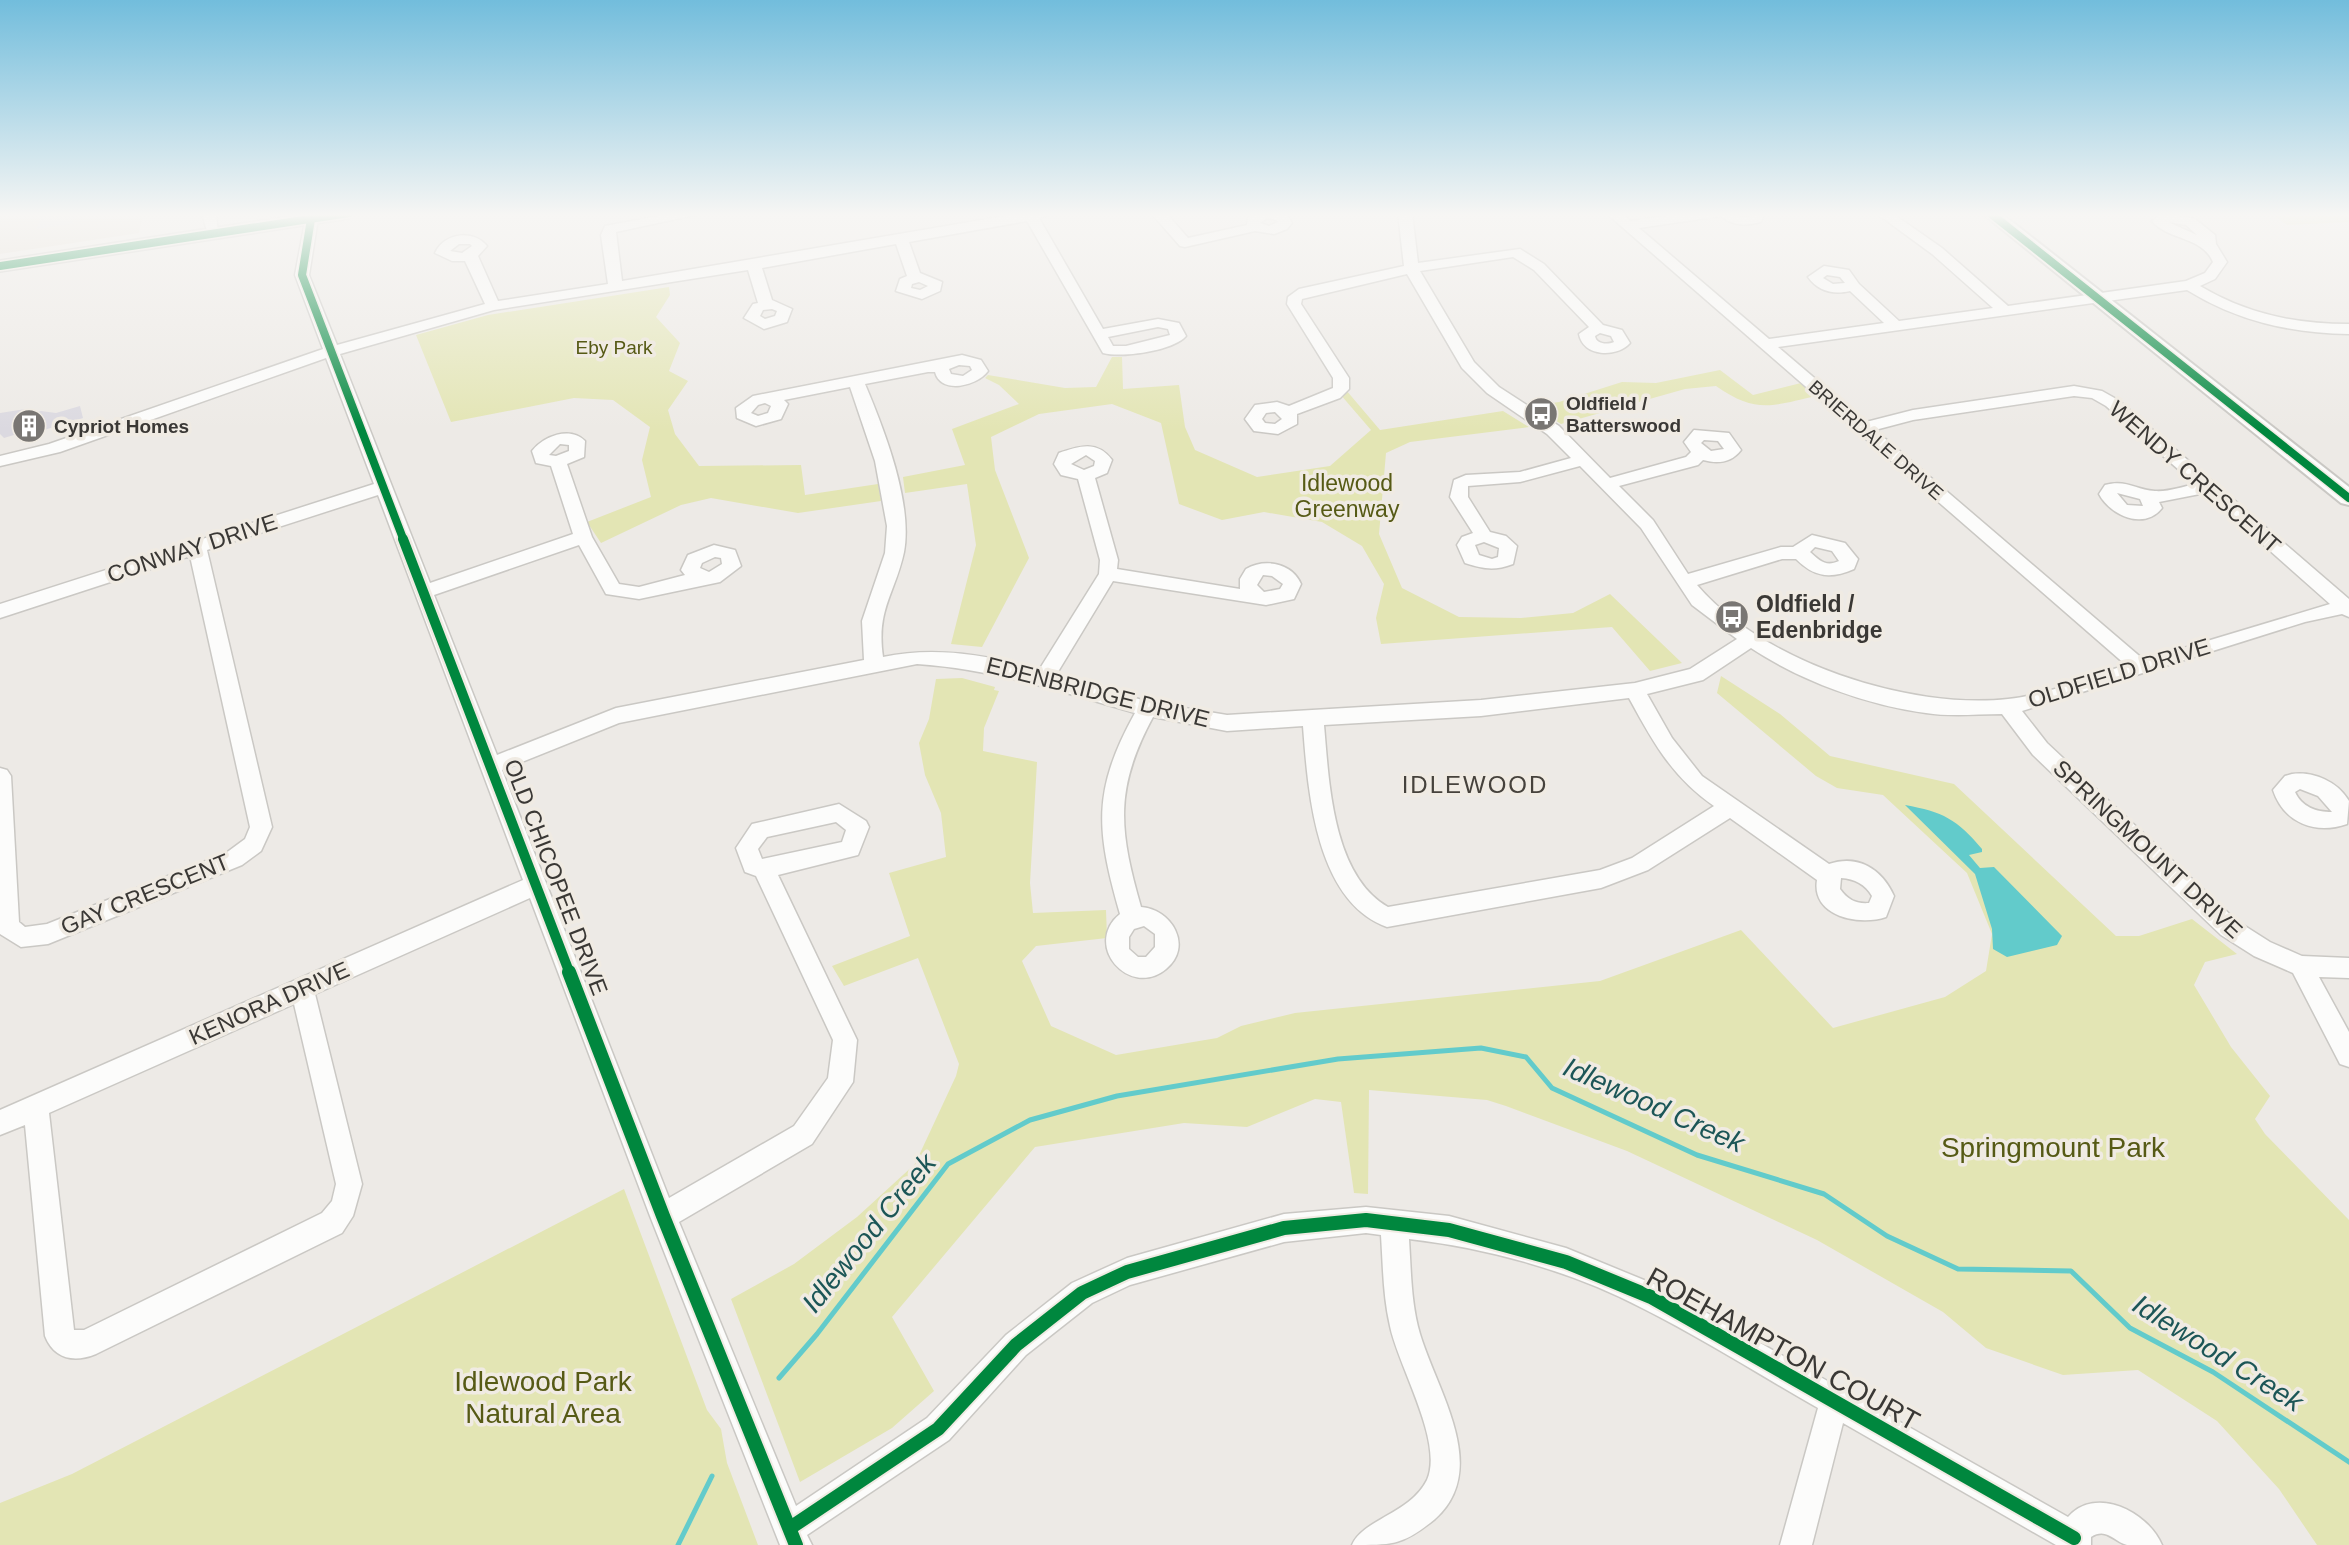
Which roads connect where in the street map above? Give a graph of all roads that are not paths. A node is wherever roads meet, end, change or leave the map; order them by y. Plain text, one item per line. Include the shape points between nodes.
1 (306, 285) edge
2 (484, 285) edge
3 (633, 285) edge
4 (760, 285) edge
5 (1071, 285) edge
6 (1345, 285) edge
7 (1422, 285) edge
8 (1557, 285) edge
9 (1696, 285) edge
10 (1852, 285) dead end
11 (1976, 285) edge
12 (2083, 285) edge
13 (2189, 285) joint
14 (616, 288) joint
15 (2100, 298) junction
16 (766, 305) dead end
17 (493, 306) junction
18 (2005, 310) junction
19 (1896, 326) junction
20 (1598, 328) dead end
21 (2349, 329) edge
22 (1100, 334) dead end
23 (1764, 344) junction
24 (330, 352) junction
25 (942, 369) dead end
26 (856, 381) junction
27 (769, 399) dead end
28 (1288, 412) dead end
29 (1862, 428) junction
30 (1700, 453) dead end
31 (1583, 460) junction
32 (0, 461) edge
33 (558, 462) dead end
34 (1086, 475) dead end
35 (1607, 484) junction
36 (384, 487) junction
37 (2209, 487) junction
38 (2148, 497) dead end
39 (2349, 498) edge
40 (1484, 536) dead end
41 (583, 537) junction
42 (197, 546) junction
43 (1801, 553) dead end
44 (1108, 574) junction
45 (700, 578) dead end
46 (1684, 582) junction
47 (424, 592) junction
48 (1257, 596) dead end
49 (2347, 607) edge
50 (0, 611) edge
51 (1749, 640) junction
52 (874, 664) junction
53 (2139, 666) junction
54 (1044, 679) junction
55 (1635, 690) junction
56 (2007, 707) junction
57 (1147, 709) junction
58 (1314, 718) junction
59 (491, 766) junction
60 (0, 776) edge
61 (1728, 808) junction
62 (764, 869) dead end
63 (1829, 876) dead end
64 (537, 884) junction
65 (1133, 920) dead end
66 (2301, 966) junction
67 (2349, 968) edge
68 (302, 988) junction
69 (2349, 1056) edge
70 (36, 1107) junction
71 (0, 1123) edge
72 (663, 1216) junction
73 (1394, 1224) junction
74 (1834, 1403) junction
75 (793, 1537) edge
76 (2074, 1542) edge
77 (1368, 1545) edge
78 (1797, 1545) edge
79 (2146, 1545) edge

1 - 24 street, OLD CHICOPEE DRIVE
2 - 17 street
3 - 14 street
4 - 16 street
5 - 22 street
6 - 28 street via 1295,297 1294,304 1341,378 1334,395
7 - 31 street, OLDFIELD DRIVE via 1478,378 1553,430
8 - 20 street
9 - 23 street, BRIERDALE DRIVE
10 - 19 street
11 - 18 street
12 - 15 main road
13 - 15 street
13 - 21 street via 2228,308 2275,323 2313,330
14 - 17 street
15 - 18 street
15 - 39 main road
17 - 24 street
18 - 19 street
19 - 23 street
23 - 29 street, BRIERDALE DRIVE
24 - 32 street via 54,448
24 - 36 street, OLD CHICOPEE DRIVE
25 - 26 street via 928,367
26 - 27 street
26 - 52 street via 884,464 896,531 896,545 871,624
29 - 37 street, WENDY CRESCENT via 1913,415 2074,391 2096,394
29 - 53 street, BRIERDALE DRIVE
30 - 35 street via 1692,461
31 - 35 street, OLDFIELD DRIVE
31 - 40 street via 1520,477 1460,484 1459,497
33 - 41 street
34 - 44 street via 1109,560
35 - 46 street, OLDFIELD DRIVE via 1647,524
36 - 42 street, CONWAY DRIVE
36 - 47 street, OLD CHICOPEE DRIVE
37 - 38 street
37 - 49 street, WENDY CRESCENT
41 - 45 street via 614,589 639,593
41 - 47 street
42 - 50 street, CONWAY DRIVE
42 - 60 street, GAY CRESCENT via 261,827 253,845 234,859 60,929 21,937 8,927
43 - 46 street via 1781,553
44 - 48 street
44 - 54 street
46 - 51 street, OLDFIELD DRIVE
47 - 59 street, OLD CHICOPEE DRIVE
49 - 53 street, OLDFIELD DRIVE via 2303,615
51 - 55 street, EDENBRIDGE DRIVE via 1696,675
51 - 56 street, OLDFIELD DRIVE via 1801,668 1859,690 1927,706
52 - 54 street, EDENBRIDGE DRIVE via 952,657
52 - 59 street, EDENBRIDGE DRIVE via 616,716
53 - 56 street, OLDFIELD DRIVE
54 - 57 street, EDENBRIDGE DRIVE
55 - 58 street, EDENBRIDGE DRIVE via 1480,708
55 - 61 street via 1673,758
56 - 66 street, SPRINGMOUNT DRIVE via 2040,749 2229,928
57 - 58 street, EDENBRIDGE DRIVE via 1227,723
57 - 65 street via 1125,749 1112,810
58 - 61 street via 1323,820 1335,856 1365,904 1387,917 1601,879 1640,864
59 - 64 street, OLD CHICOPEE DRIVE
61 - 63 street
62 - 72 street via 845,1040 840,1082 803,1135
64 - 68 street, KENORA DRIVE
64 - 72 street, OLD CHICOPEE DRIVE
66 - 67 street, SPRINGMOUNT DRIVE
66 - 69 street
68 - 70 street, KENORA DRIVE
68 - 70 street via 349,1184 344,1207 332,1223 86,1343 68,1345 59,1336
70 - 71 street, KENORA DRIVE
72 - 75 street, OLD CHICOPEE DRIVE
73 - 74 street, ROEHAMPTON COURT via 1449,1230 1566,1262 1651,1297
73 - 75 street, ROEHAMPTON COURT via 1366,1220 1284,1228 1128,1272 1082,1293 1016,1345 938,1429
73 - 77 street via 1405,1333 1443,1429 1447,1458 1442,1488 1426,1511 1402,1530
74 - 76 street, ROEHAMPTON COURT
74 - 78 street
76 - 79 street, ROEHAMPTON COURT via 2084,1520 2095,1517 2115,1520

